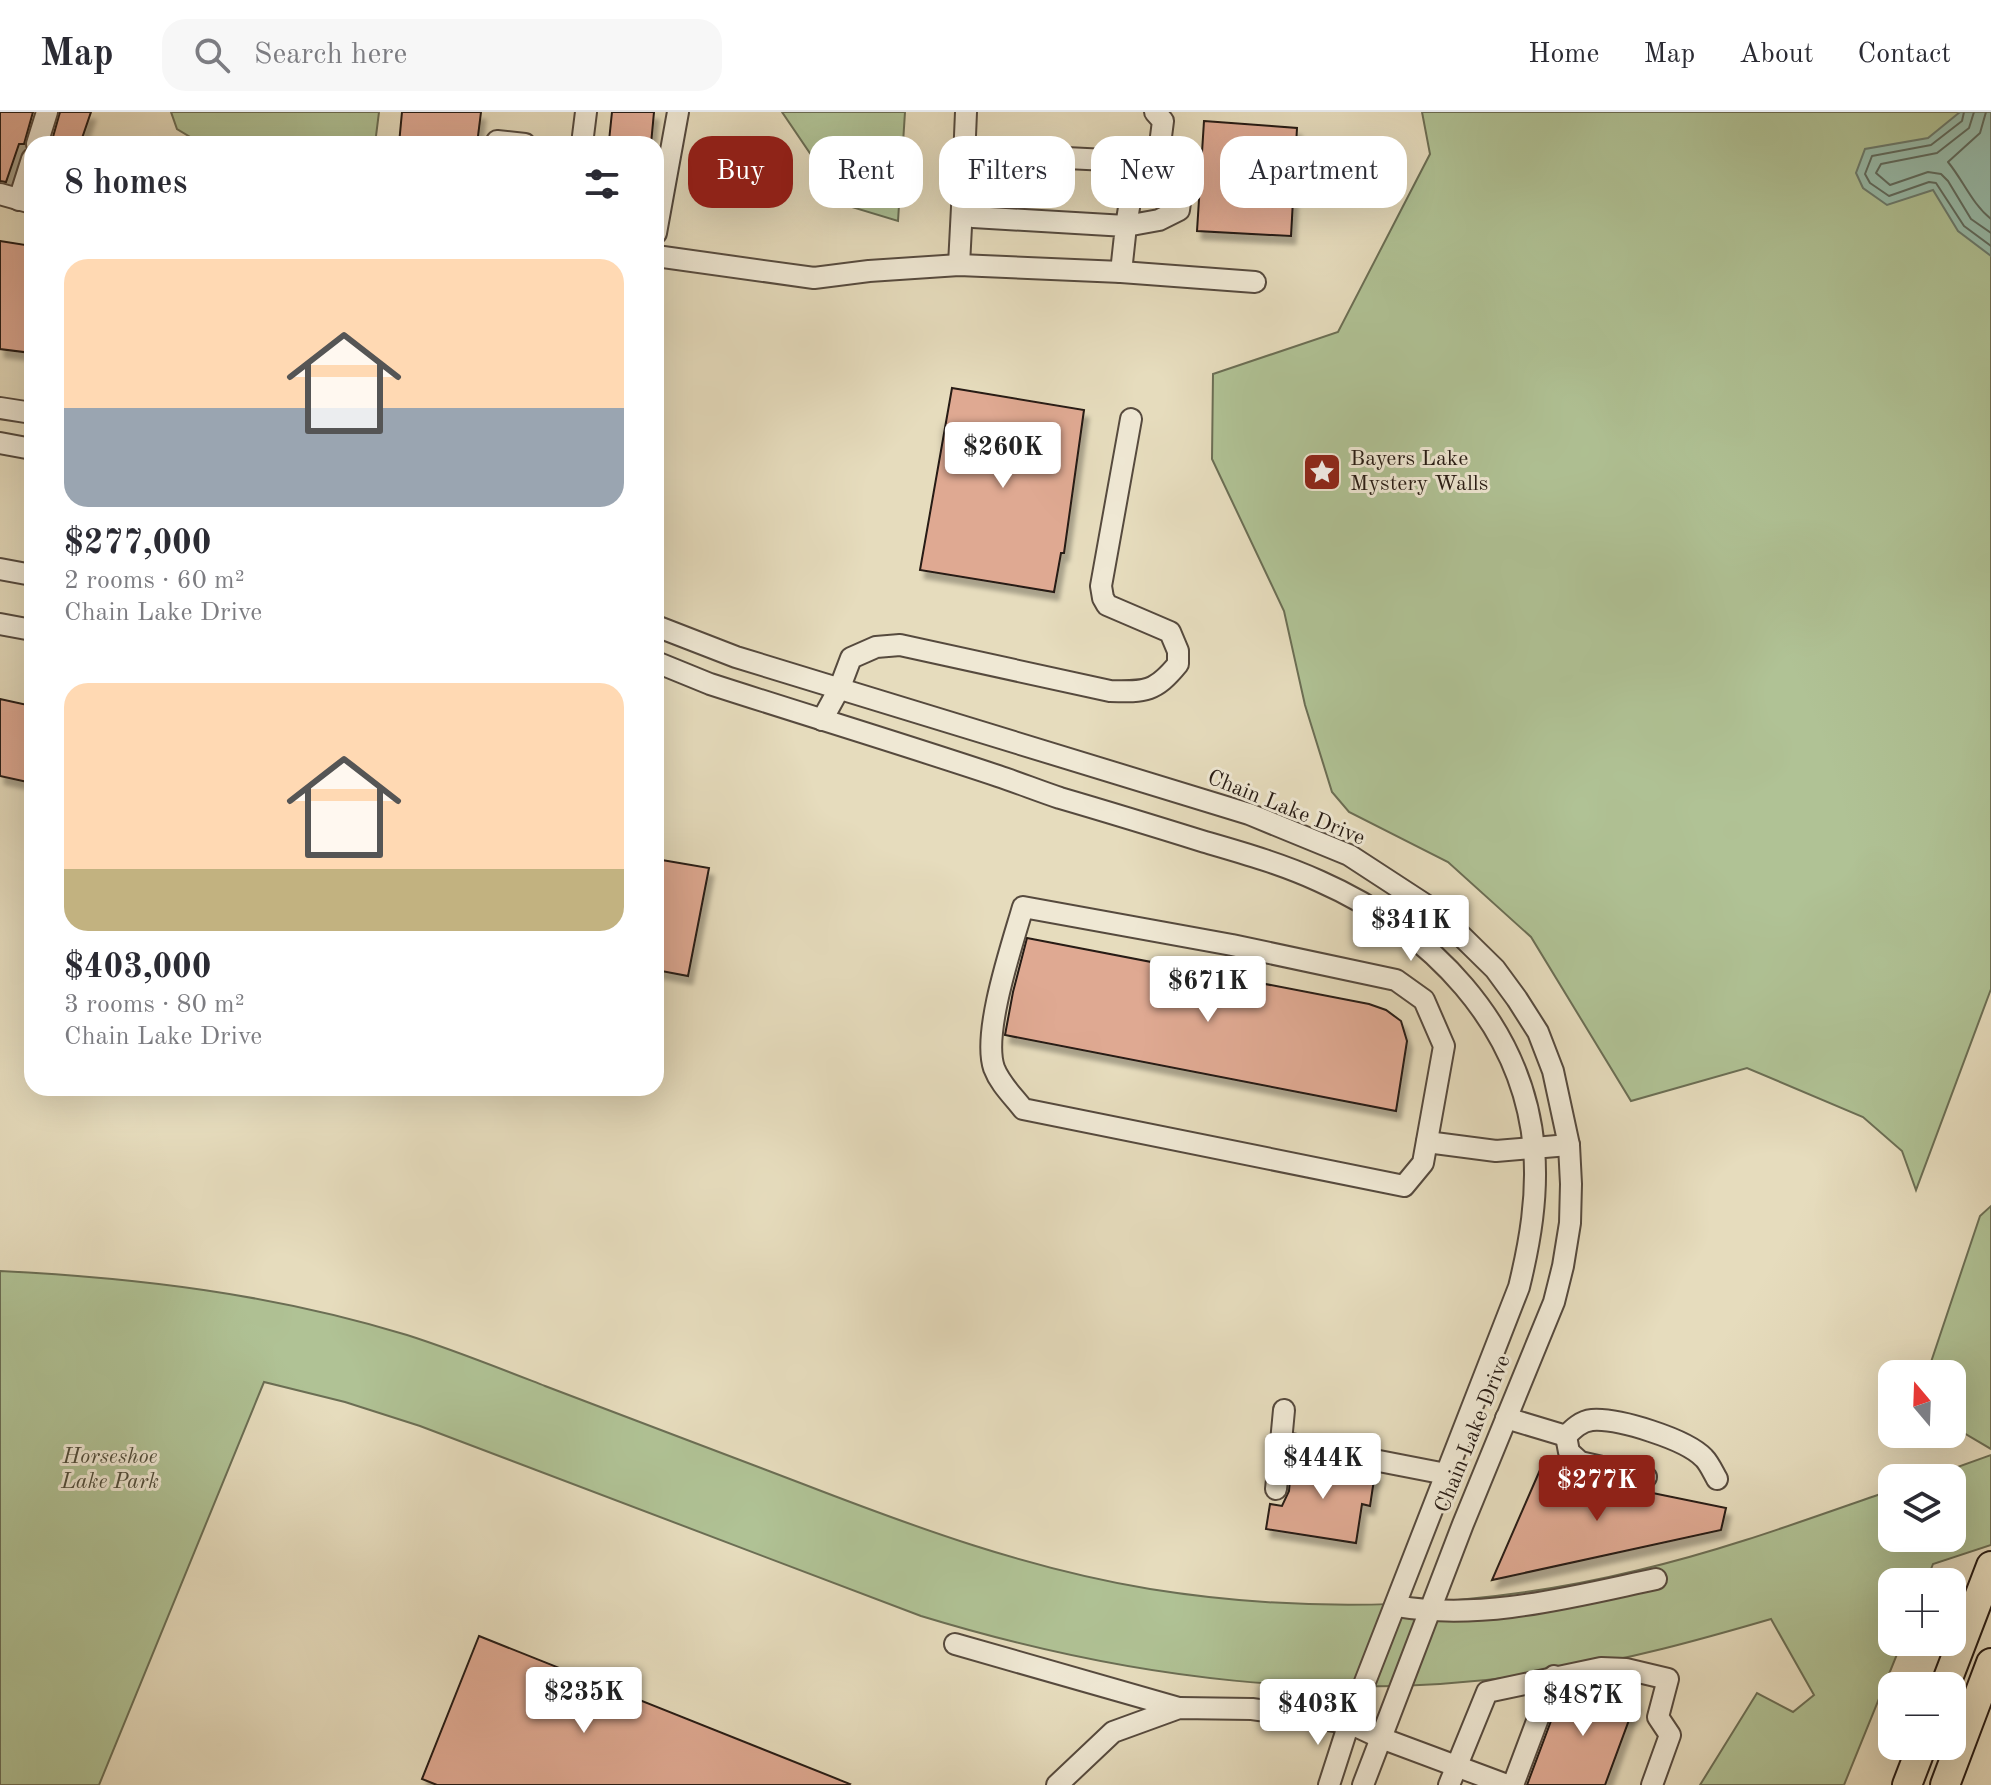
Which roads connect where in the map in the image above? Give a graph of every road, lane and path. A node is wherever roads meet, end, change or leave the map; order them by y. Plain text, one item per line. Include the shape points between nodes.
1 (47, 112) edge
2 (586, 112) edge
3 (678, 112) edge
4 (966, 112) edge
5 (1155, 112) edge
6 (40, 136) edge
7 (583, 136) edge
8 (965, 136) edge
9 (1161, 136) edge
10 (664, 189) edge
11 (962, 208) edge
12 (963, 208) edge
13 (1132, 208) edge
14 (1179, 208) edge
15 (1126, 226) junction
16 (664, 257) edge
17 (959, 265) junction
18 (1121, 272) junction
19 (1255, 282) dead end
20 (0, 408) edge
21 (24, 412) edge
22 (1131, 419) dead end
23 (0, 443) edge
24 (24, 448) edge
25 (0, 569) edge
26 (24, 574) edge
27 (0, 624) edge
28 (24, 628) edge
29 (664, 629) edge
30 (664, 665) edge
31 (840, 687) junction
32 (822, 720) junction
33 (1427, 1142) junction
34 (1569, 1145) junction
35 (1534, 1149) junction
36 (1284, 1410) dead end
37 (1506, 1418) junction
38 (1566, 1436) junction
39 (1281, 1442) junction
40 (1446, 1474) junction
41 (1646, 1477) dead end
42 (1717, 1479) dead end
43 (1276, 1489) dead end
44 (1430, 1515) junction
45 (1463, 1524) junction
46 (1991, 1566) edge
47 (1656, 1579) dead end
48 (1396, 1606) junction
49 (1430, 1612) junction
50 (955, 1644) dead end
51 (1991, 1663) edge
52 (1950, 1672) edge
53 (1554, 1676) junction
54 (1179, 1708) junction
55 (1349, 1723) junction
56 (1381, 1738) junction
57 (1914, 1760) edge
58 (1917, 1760) edge
59 (1453, 1776) edge
60 (1057, 1785) edge
61 (1329, 1785) edge
62 (1363, 1785) edge
63 (1507, 1785) edge
64 (1513, 1785) edge
65 (1652, 1785) edge
66 (1898, 1785) edge
67 (1907, 1785) edge
68 (1945, 1785) edge

1 - 6 street
2 - 7 street
3 - 10 street
4 - 8 street
5 - 9 street via 1163,121
11 - 17 street
12 - 15 street via 973,217
13 - 15 street
14 - 15 street via 1159,220
15 - 18 street
16 - 17 street via 814,278
17 - 18 street
18 - 19 street
20 - 21 street
22 - 31 street via 1101,586 1107,605 1170,632 1178,664 1167,678 1155,687 1110,691 900,645 876,647 851,658
23 - 24 street
25 - 26 street
27 - 28 street
29 - 31 street, Chain Lake Drive via 736,657
30 - 32 street, Chain Lake Drive
31 - 32 street
31 - 34 street, Chain Lake Drive via 1249,814 1349,855 1438,913 1495,969 1538,1032 1553,1071
32 - 35 street, Chain Lake Drive via 1276,864 1360,901 1433,952 1490,1020 1512,1059
33 - 33 street via 1423,1163 1404,1186 1023,1109 993,1065 993,1018 1023,907 1396,980 1424,1000 1444,1046
33 - 35 street via 1496,1151
34 - 35 street
34 - 37 street, Chain Lake Drive via 1570,1223 1563,1266 1554,1302
35 - 40 street, Chain Lake Drive via 1531,1240 1519,1287
36 - 39 street
37 - 38 street
37 - 45 street, Chain Lake Drive
38 - 41 street via 1569,1452 1580,1462
38 - 42 street via 1590,1420 1617,1423 1684,1443 1705,1458
39 - 40 street
39 - 43 street
40 - 44 street, Chain Lake Drive
44 - 45 street
44 - 48 street, Chain Lake Drive
45 - 49 street, Chain Lake Drive
46 - 52 highway
47 - 49 street via 1503,1608
48 - 49 street
48 - 55 street, Chain Lake Drive
49 - 56 street, Chain Lake Drive
50 - 54 street
51 - 68 highway
53 - 59 street via 1487,1692
53 - 64 street
53 - 65 street via 1601,1668 1668,1679 1658,1717 1670,1735
54 - 55 street via 1252,1709
54 - 60 street via 1113,1732
55 - 56 street
55 - 61 street, Chain Lake Drive
56 - 59 street
56 - 62 street, Chain Lake Drive
57 - 66 highway
58 - 67 highway
59 - 63 street

